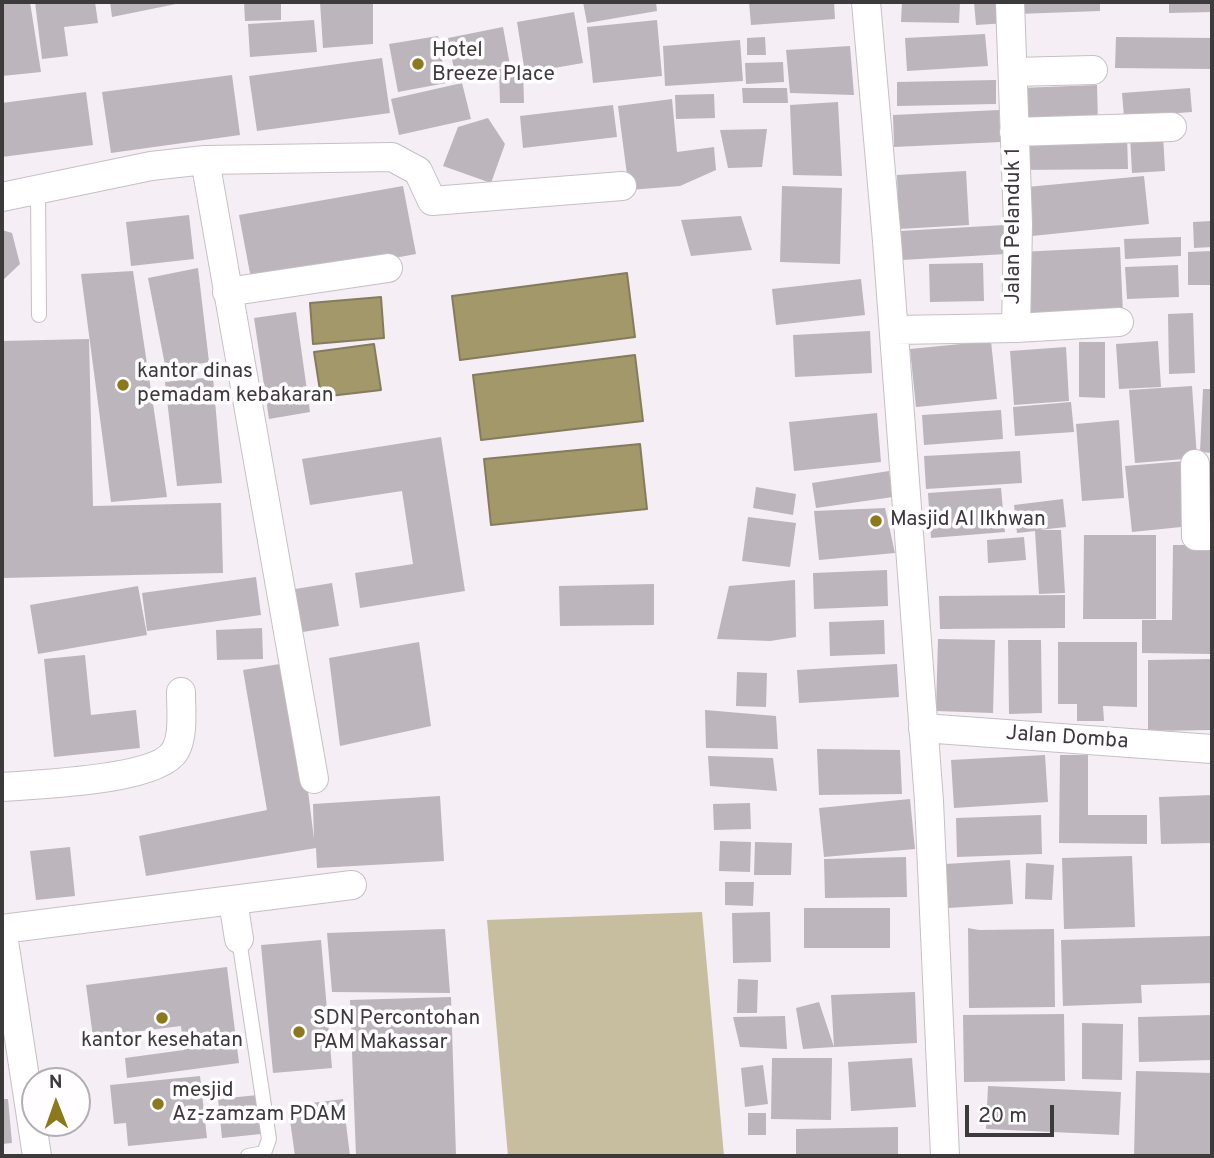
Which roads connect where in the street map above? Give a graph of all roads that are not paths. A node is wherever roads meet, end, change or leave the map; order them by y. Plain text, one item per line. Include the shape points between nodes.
1 (866, 2) edge
2 (1010, 2) edge
3 (1093, 70) dead end
4 (1013, 72) junction
5 (1172, 127) dead end
6 (1014, 132) junction
7 (205, 160) junction
8 (622, 186) dead end
9 (38, 191) junction
10 (2, 197) edge
11 (388, 268) dead end
12 (227, 292) junction
13 (39, 315) dead end
14 (1119, 322) dead end
15 (1016, 328) junction
16 (894, 330) junction
17 (1195, 464) dead end
18 (1212, 536) edge
19 (181, 692) dead end
20 (922, 728) junction
21 (1212, 749) edge
22 (314, 779) dead end
23 (2, 787) edge
24 (352, 885) dead end
25 (233, 901) junction
26 (2, 928) edge
27 (239, 939) joint
28 (37, 1156) edge
29 (248, 1156) edge
30 (945, 1156) edge

1 - 16 street
2 - 4 street, Jalan Pelanduk 1
3 - 4 street
4 - 6 street, Jalan Pelanduk 1
5 - 6 street
6 - 15 street, Jalan Pelanduk 1
7 - 8 street via 392,157 418,171 432,201
7 - 9 street via 150,166
7 - 12 street
9 - 10 street
9 - 13 lane
11 - 12 street
12 - 22 street
14 - 15 street
15 - 16 street, Jalan Pelanduk 1
16 - 20 street
17 - 18 street via 1196,536
19 - 23 street via 175,751 160,765 126,775
20 - 21 street, Jalan Domba
20 - 30 street via 935,898
24 - 25 street
25 - 26 street
25 - 27 street
26 - 28 street
27 - 29 lane via 269,1139 264,1153

